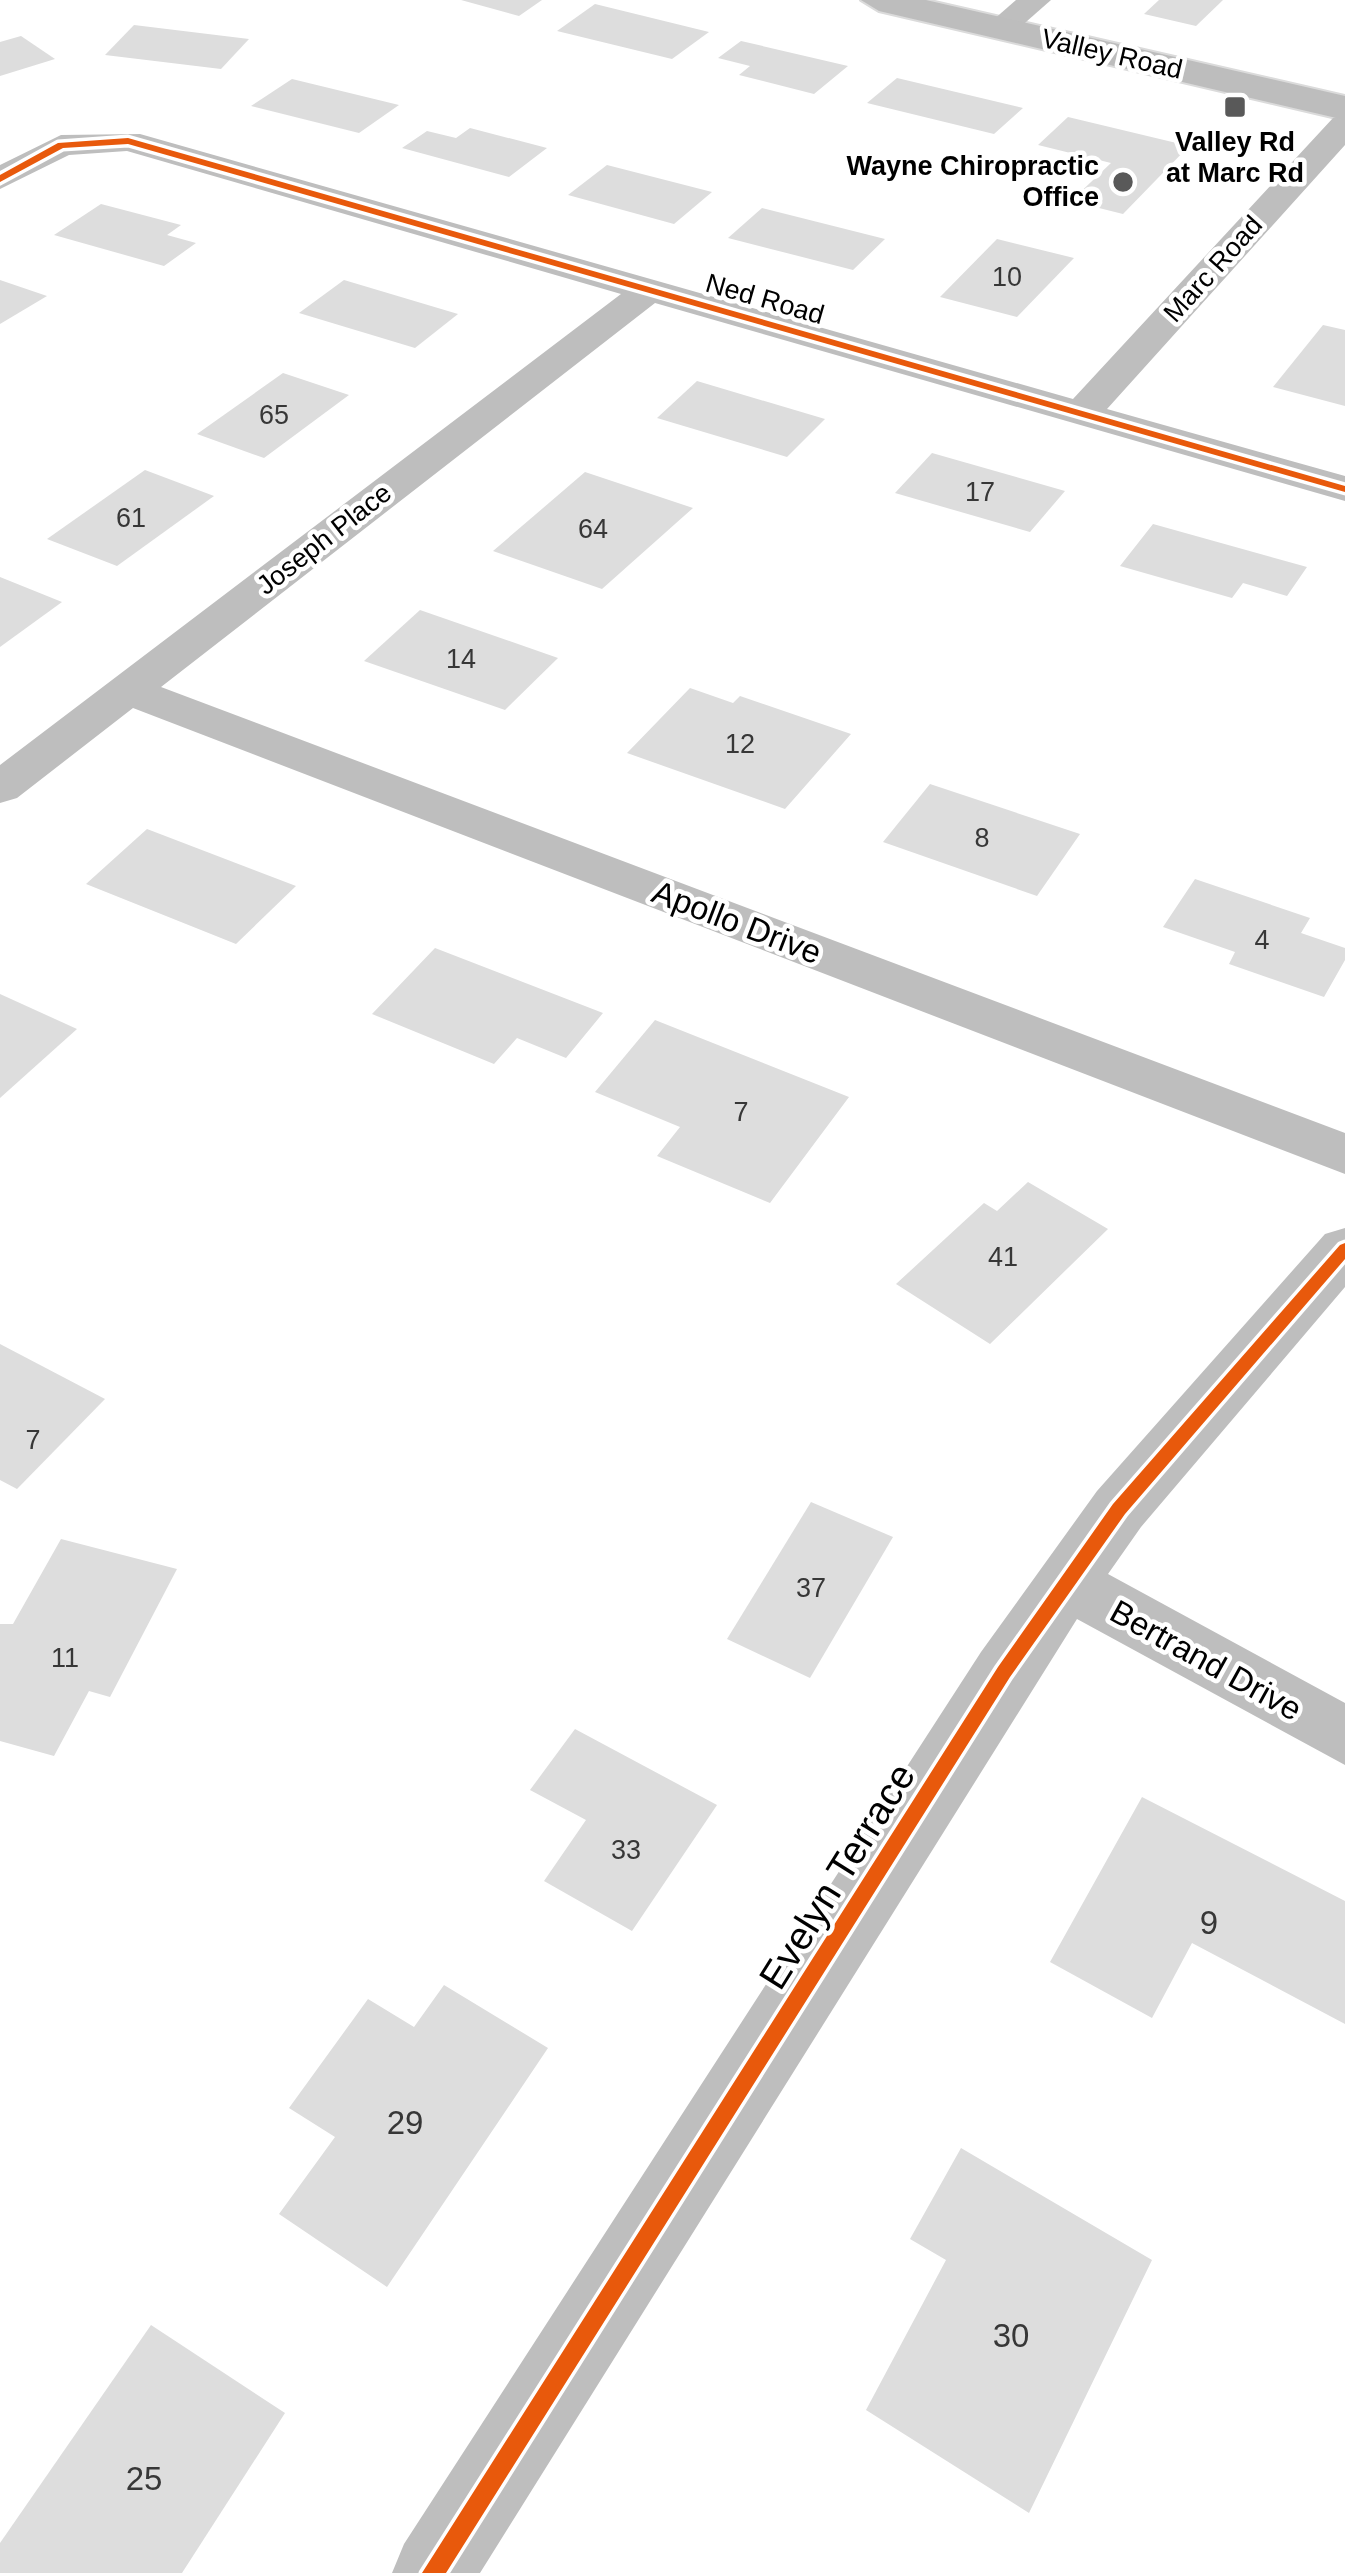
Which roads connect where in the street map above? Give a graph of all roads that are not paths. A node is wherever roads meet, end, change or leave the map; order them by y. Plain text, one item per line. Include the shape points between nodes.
1 (879, 0) edge
2 (1035, 0) edge
3 (1000, 28) junction
4 (1345, 108) edge
5 (1345, 125) edge
6 (0, 179) edge
7 (649, 290) junction
8 (1081, 414) junction
9 (1345, 489) edge
10 (128, 690) junction
11 (0, 788) edge
12 (1345, 1154) edge
13 (1345, 1249) edge
14 (1067, 1583) junction
15 (1345, 1736) edge
16 (433, 2573) edge

1 - 3 main road, Valley Road
2 - 3 street
3 - 4 main road, Valley Road
5 - 8 street, Marc Road
6 - 7 street, Ned Road via 80,140 128,141
7 - 8 street, Ned Road
7 - 10 street, Joseph Place
8 - 9 street, Ned Road
10 - 11 street, Joseph Place
10 - 12 street, Apollo Drive
13 - 14 street, Evelyn Terrace via 1119,1509
14 - 15 street, Bertrand Drive
14 - 16 street, Evelyn Terrace

